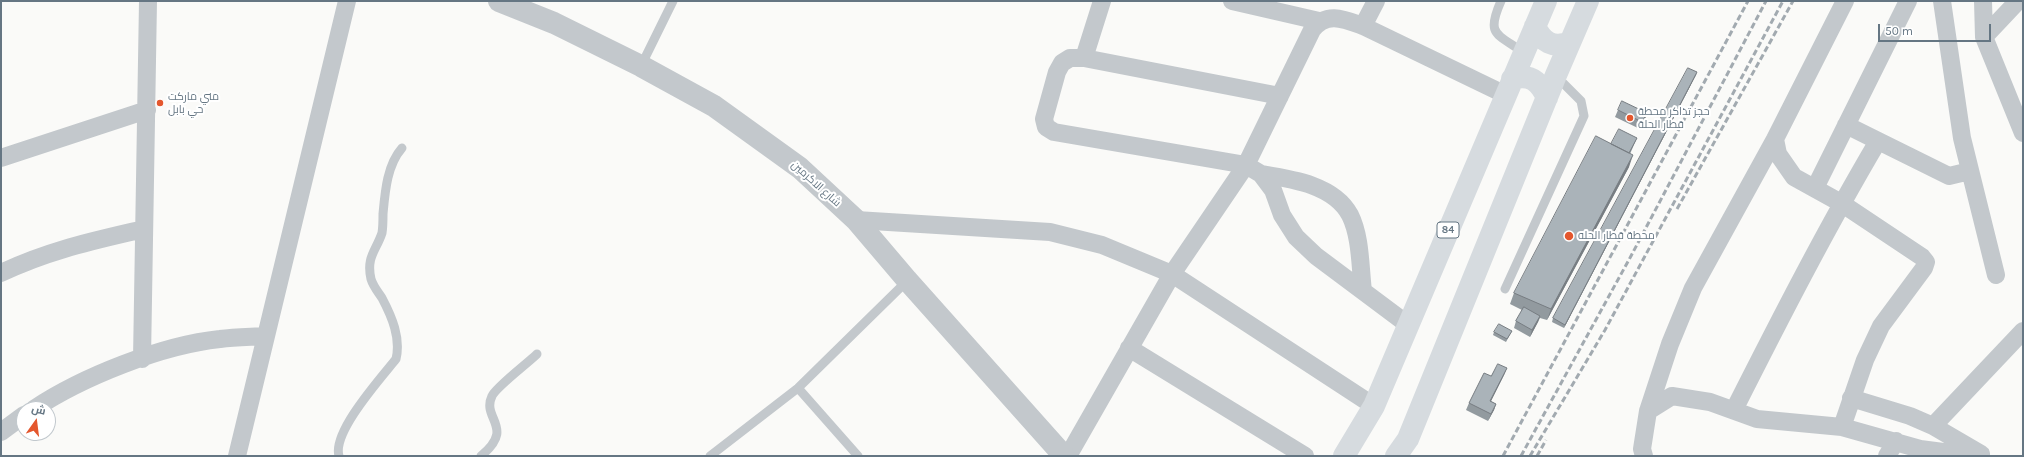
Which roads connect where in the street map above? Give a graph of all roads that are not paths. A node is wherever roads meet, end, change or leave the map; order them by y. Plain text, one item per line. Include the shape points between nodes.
1 (148, 1) edge
2 (347, 1) edge
3 (673, 1) edge
4 (1102, 1) edge
5 (1232, 1) edge
6 (1376, 1) edge
7 (1501, 1) edge
8 (1546, 1) edge
9 (1588, 1) edge
10 (1845, 1) edge
11 (1908, 1) edge
12 (1942, 1) edge
13 (1983, 1) edge
14 (2018, 1) edge
15 (507, 3) edge
16 (1319, 21) junction
17 (1363, 26) junction
18 (1535, 26) junction
19 (1984, 37) junction
20 (1570, 42) junction
21 (1523, 52) junction
22 (1084, 58) junction
23 (641, 66) junction
24 (1556, 75) junction
25 (1509, 87) junction
26 (1280, 96) junction
27 (1547, 98) junction
28 (147, 110) junction
29 (1846, 125) junction
30 (2023, 133) edge
31 (1774, 139) junction
32 (1878, 141) junction
33 (402, 148) dead end
34 (1, 158) edge
35 (1254, 170) junction
36 (1970, 171) junction
37 (1815, 188) junction
38 (1841, 203) junction
39 (856, 220) junction
40 (144, 229) junction
41 (1, 273) edge
42 (1172, 274) junction
43 (1996, 276) dead end
44 (907, 280) junction
45 (1505, 289) dead end
46 (1363, 291) junction
47 (1407, 324) junction
48 (2023, 331) edge
49 (266, 336) junction
50 (1129, 348) junction
51 (537, 354) dead end
52 (142, 358) junction
53 (798, 388) junction
54 (1851, 398) junction
55 (46, 401) edge
56 (1374, 406) junction
57 (1734, 410) junction
58 (1648, 411) junction
59 (16, 421) edge
60 (1933, 426) junction
61 (1842, 427) junction
62 (1, 432) edge
63 (1896, 441) junction
64 (1402, 450) edge
65 (238, 456) edge
66 (339, 456) edge
67 (481, 456) edge
68 (710, 456) edge
69 (858, 456) edge
70 (1064, 456) edge
71 (1068, 456) edge
72 (1305, 456) edge
73 (1344, 456) edge
74 (1644, 456) edge
75 (1887, 456) edge
76 (1968, 456) edge
77 (1986, 456) edge

1 - 28 street
2 - 49 street
3 - 23 lane
4 - 22 street
5 - 16 street
6 - 17 street
7 - 21 lane via 1492,26 1499,35
8 - 18 main road, 84
9 - 20 main road
10 - 31 street
11 - 29 street
12 - 36 street via 1962,138
13 - 19 street
14 - 19 street
15 - 23 street, شارع الاكرمين
16 - 17 street via 1329,18 1340,19
16 - 26 street via 1312,30
17 - 25 street
18 - 20 main road via 1541,37 1549,44 1563,45
18 - 21 main road, 84
19 - 30 street
20 - 24 main road
21 - 25 main road, 84
22 - 26 street
22 - 35 street via 1070,58 1062,63 1057,72 1044,119 1046,127 1054,132
23 - 39 street, شارع الاكرمين via 714,106 800,168
24 - 27 main road
24 - 45 lane via 1581,102 1584,116
25 - 27 main road via 1518,77 1532,78 1540,85
25 - 47 main road, 84
26 - 35 street
27 - 64 main road
28 - 34 street
28 - 40 street
29 - 32 street
29 - 37 street
31 - 37 street via 1778,154 1794,176
31 - 58 street via 1693,288 1670,344
32 - 36 street via 1948,176
32 - 38 street
33 - 66 lane via 397,153 386,184 382,233 373,249 369,265 372,281 387,308 399,347 396,359 351,418 342,435
35 - 42 street
35 - 46 street via 1273,190 1282,215 1296,237 1316,256
35 - 46 street via 1295,179 1336,198 1350,215 1358,243
36 - 43 street
37 - 38 street
38 - 54 street via 1926,262 1881,326
38 - 57 street
39 - 42 street via 1050,232 1102,245
39 - 44 street, شارع الاكرمين
40 - 41 street via 32,258
40 - 52 street
42 - 50 street
42 - 56 street
44 - 53 lane
44 - 70 street, شارع الاكرمين
46 - 47 street
47 - 56 main road, 84
48 - 60 street
49 - 52 street via 219,339
49 - 65 street
50 - 71 street
50 - 72 street
51 - 67 lane via 493,394 490,408 498,427 492,446
52 - 55 street via 94,376
53 - 68 lane
53 - 69 lane
54 - 60 street via 1910,416
54 - 61 street
56 - 73 main road, 84
57 - 58 street via 1710,402 1672,396
57 - 61 street via 1757,419
58 - 74 street via 1642,449
59 - 62 street
60 - 77 street
61 - 63 street
63 - 75 street
63 - 76 street

